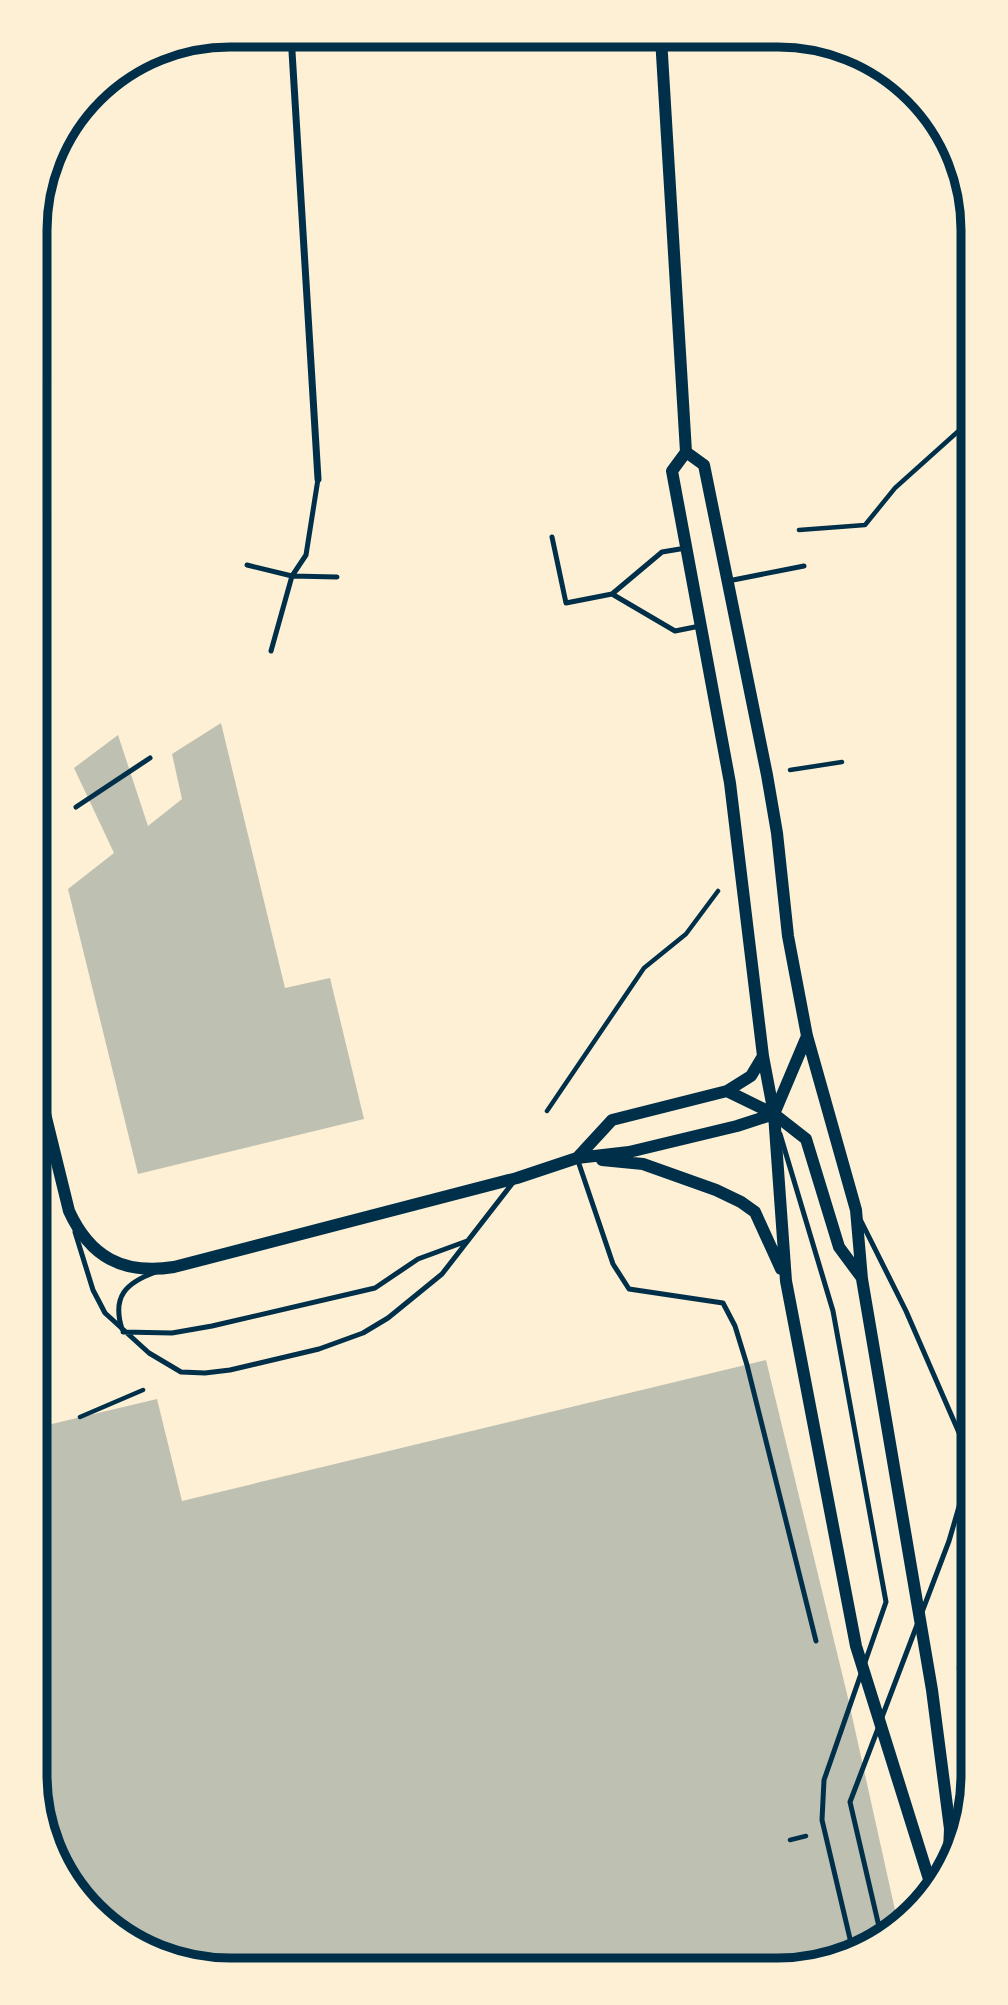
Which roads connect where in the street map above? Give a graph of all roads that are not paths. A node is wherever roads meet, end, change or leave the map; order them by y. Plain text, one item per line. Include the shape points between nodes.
1 (292, 47) edge
2 (662, 47) edge
3 (686, 452) junction
4 (318, 479) joint
5 (552, 537) dead end
6 (686, 548) junction
7 (247, 565) dead end
8 (804, 566) dead end
9 (292, 576) junction
10 (337, 577) dead end
11 (727, 581) junction
12 (612, 594) junction
13 (701, 626) junction
14 (271, 651) dead end
15 (150, 758) dead end
16 (75, 807) dead end
17 (807, 1036) junction
18 (763, 1056) junction
19 (727, 1091) junction
20 (774, 1114) junction
21 (47, 1123) edge
22 (577, 1157) junction
23 (517, 1178) junction
24 (856, 1210) junction
25 (69, 1211) junction
26 (467, 1241) junction
27 (174, 1266) junction
28 (862, 1279) junction
29 (786, 1282) junction
30 (123, 1332) junction
31 (960, 1436) edge
32 (960, 1503) edge
33 (816, 1641) dead end
34 (950, 1838) edge
35 (928, 1878) edge
36 (879, 1927) edge
37 (851, 1942) edge

1 - 4 street
2 - 3 street
3 - 6 street via 672,471
3 - 11 street via 704,466
4 - 9 lane via 306,555
5 - 12 lane via 566,603
6 - 12 lane via 662,552
6 - 13 street
7 - 9 lane
8 - 11 lane
9 - 10 lane
9 - 14 lane
11 - 17 street via 777,833 788,936
12 - 13 lane via 675,631
13 - 18 street via 730,783
15 - 16 lane
17 - 20 street
17 - 24 street
18 - 19 street via 751,1076
18 - 20 street
19 - 20 street
19 - 22 street via 612,1120
20 - 22 street via 629,1152
20 - 28 street via 806,1139 839,1247
20 - 29 street
20 - 37 lane via 833,1311 886,1602 824,1780 822,1820
21 - 25 street
22 - 23 street
22 - 29 street via 643,1164 741,1202 755,1212
22 - 33 lane via 613,1264 629,1289 723,1303 735,1326
23 - 26 lane
23 - 27 street
24 - 28 street
24 - 31 lane
25 - 27 street via 92,1247 116,1263 148,1270
25 - 30 lane via 93,1290 105,1314
26 - 30 lane via 418,1259 375,1288 172,1333
26 - 30 lane via 442,1273 388,1318 320,1349 195,1374 159,1359
27 - 30 lane via 144,1276 120,1297 117,1313
28 - 34 street via 932,1690
29 - 35 street via 856,1646
32 - 36 lane via 850,1802

